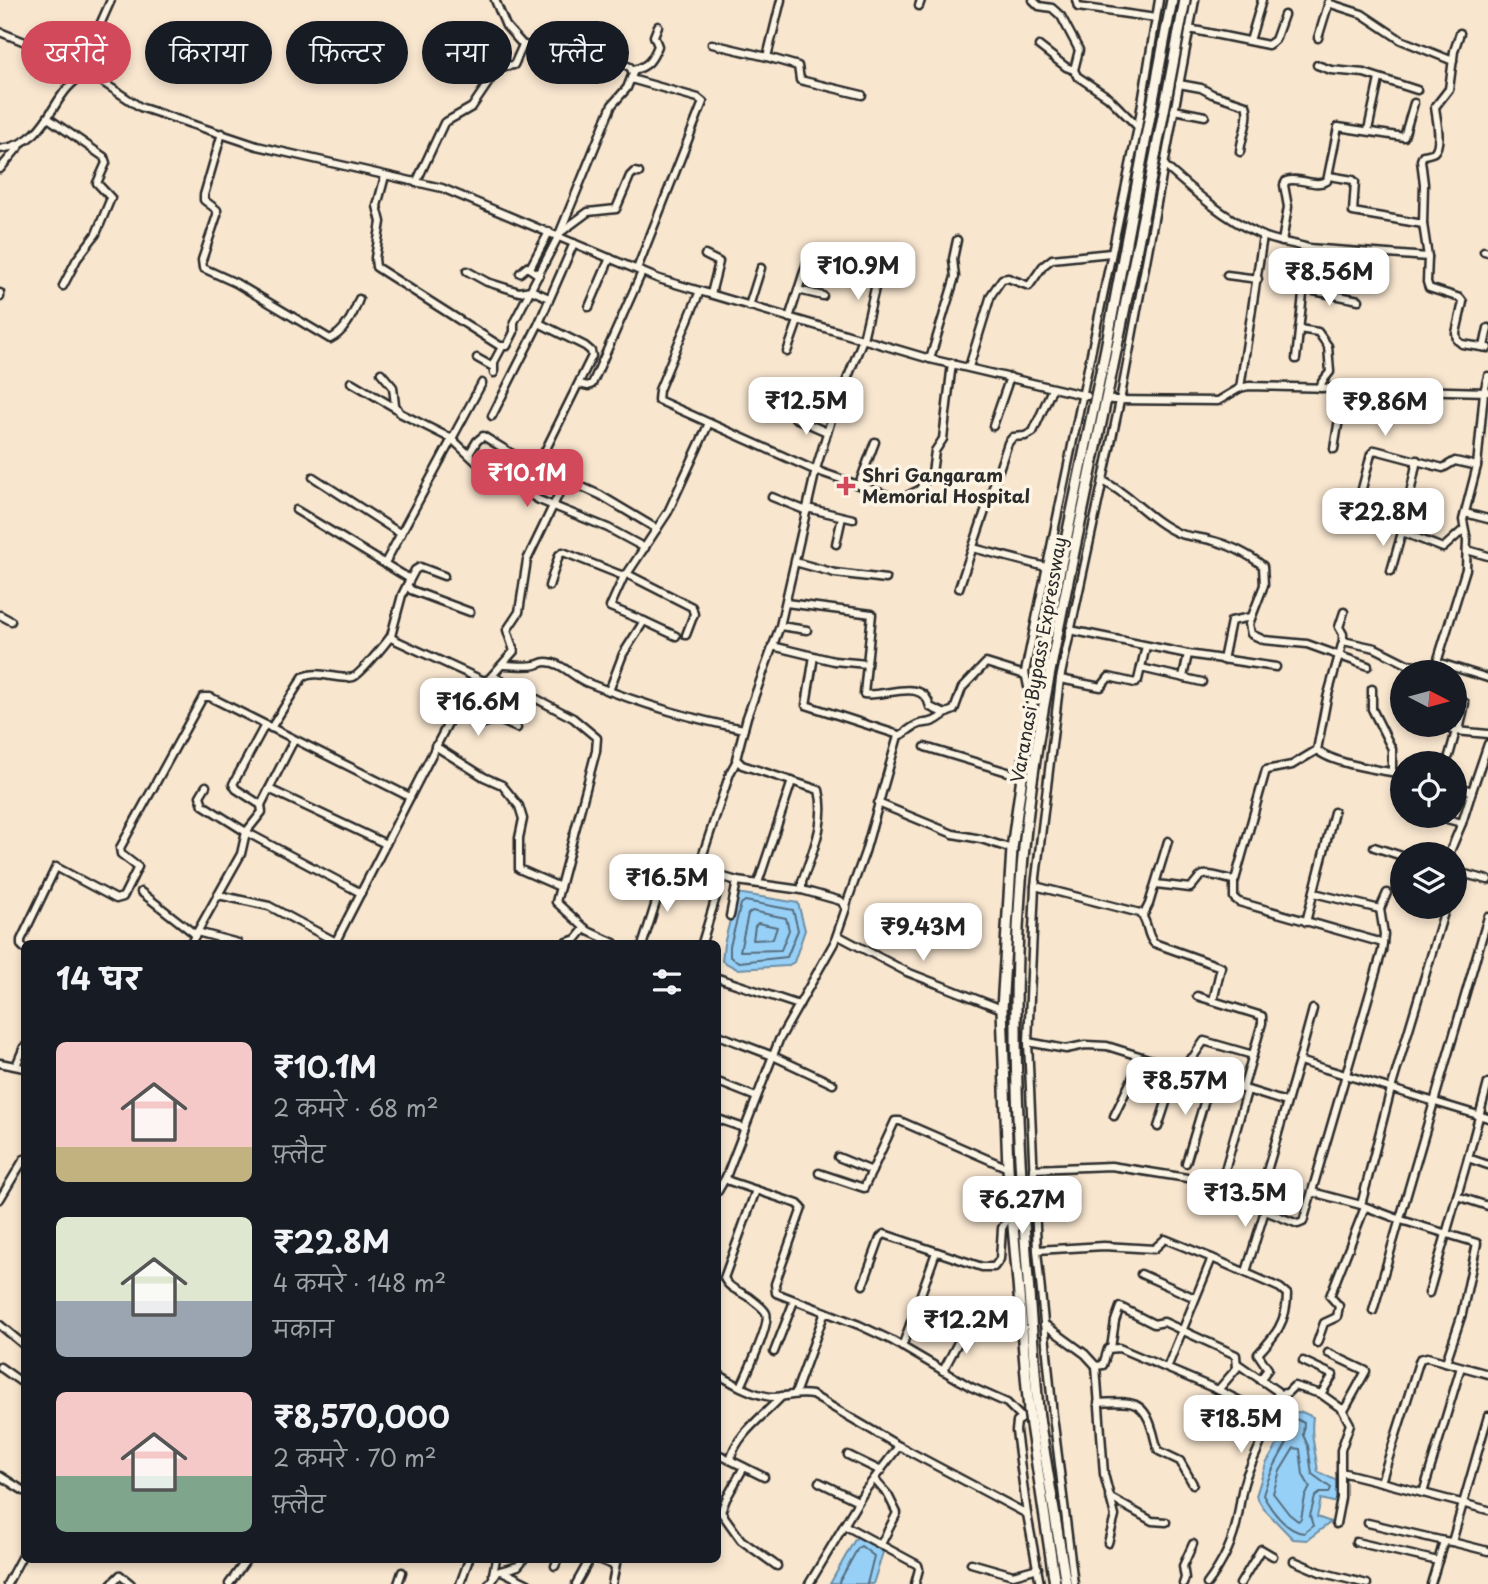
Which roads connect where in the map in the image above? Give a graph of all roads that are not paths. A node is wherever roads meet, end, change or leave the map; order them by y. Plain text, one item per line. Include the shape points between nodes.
1 (111, 0) edge
2 (495, 0) edge
3 (781, 0) edge
4 (1032, 0) edge
5 (1076, 0) edge
6 (1159, 0) edge
7 (1172, 0) edge
8 (1185, 0) edge
9 (1195, 0) edge
10 (1262, 0) edge
11 (1329, 2) edge
12 (1284, 16) dead end
13 (1156, 18) junction
14 (102, 21) edge
15 (658, 26) dead end
16 (1189, 29) junction
17 (0, 32) edge
18 (1460, 33) dead end
19 (1318, 38) dead end
20 (21, 40) edge
21 (1250, 41) junction
22 (712, 44) dead end
23 (523, 45) junction
24 (1040, 46) dead end
25 (767, 57) junction
26 (1453, 61) junction
27 (1317, 65) dead end
28 (633, 70) junction
29 (1074, 70) junction
30 (632, 79) junction
31 (1379, 79) junction
32 (71, 84) edge
33 (106, 84) edge
34 (1179, 85) junction
35 (1417, 90) dead end
36 (862, 95) dead end
37 (1414, 103) dead end
38 (1174, 110) junction
39 (1205, 116) dead end
40 (48, 118) junction
41 (1138, 127) junction
42 (1368, 131) junction
43 (222, 134) junction
44 (22, 143) junction
45 (0, 149) edge
46 (1240, 152) dead end
47 (1164, 165) junction
48 (0, 169) edge
49 (639, 173) dead end
50 (385, 176) junction
51 (1328, 176) junction
52 (416, 183) junction
53 (1423, 224) junction
54 (548, 232) junction
55 (559, 234) junction
56 (1264, 236) junction
57 (957, 240) dead end
58 (1282, 242) junction
59 (574, 243) junction
60 (1308, 248) junction
61 (811, 250) dead end
62 (1111, 253) junction
63 (705, 255) dead end
64 (1428, 257) junction
65 (610, 258) junction
66 (530, 268) junction
67 (761, 268) dead end
68 (639, 270) junction
69 (467, 271) dead end
70 (879, 271) dead end
71 (520, 273) dead end
72 (539, 275) junction
73 (1227, 275) dead end
74 (1258, 279) junction
75 (63, 286) dead end
76 (1304, 289) junction
77 (531, 290) junction
78 (798, 290) junction
79 (701, 291) junction
80 (710, 295) junction
81 (823, 296) dead end
82 (549, 298) junction
83 (359, 299) dead end
84 (1359, 300) dead end
85 (749, 306) junction
86 (589, 307) dead end
87 (789, 318) junction
88 (798, 321) junction
89 (539, 323) junction
90 (1299, 328) junction
91 (1488, 328) edge
92 (863, 339) junction
93 (502, 347) junction
94 (1486, 348) edge
95 (787, 352) dead end
96 (477, 358) dead end
97 (930, 359) junction
98 (1296, 359) dead end
99 (952, 363) junction
100 (970, 368) junction
101 (381, 373) dead end
102 (1488, 376) edge
103 (1010, 377) junction
104 (351, 382) dead end
105 (482, 383) dead end
106 (579, 384) junction
107 (1240, 388) junction
108 (1321, 388) junction
109 (1052, 389) junction
110 (1344, 389) junction
111 (1486, 391) edge
112 (1084, 396) junction
113 (1116, 401) junction
114 (397, 409) junction
115 (492, 416) dead end
116 (795, 418) dead end
117 (709, 423) junction
118 (993, 426) dead end
119 (827, 432) junction
120 (452, 439) junction
121 (875, 442) dead end
122 (1335, 449) dead end
123 (469, 454) junction
124 (1417, 460) junction
125 (539, 467) junction
126 (1477, 467) junction
127 (816, 469) junction
128 (313, 477) dead end
129 (566, 479) junction
130 (1102, 481) junction
131 (859, 484) junction
132 (514, 485) junction
133 (772, 497) dead end
134 (553, 506) junction
135 (807, 509) junction
136 (296, 510) dead end
137 (1465, 513) junction
138 (1355, 516) dead end
139 (842, 517) junction
140 (853, 519) dead end
141 (1488, 519) edge
142 (657, 529) junction
143 (1463, 530) junction
144 (1402, 532) junction
145 (401, 534) junction
146 (836, 544) dead end
147 (645, 548) junction
148 (973, 548) junction
149 (1467, 551) junction
150 (1488, 556) edge
151 (795, 562) junction
152 (385, 563) junction
153 (1046, 566) junction
154 (1391, 571) dead end
155 (626, 575) junction
156 (444, 576) dead end
157 (886, 579) dead end
158 (409, 582) junction
159 (548, 586) dead end
160 (959, 588) dead end
161 (786, 603) junction
162 (470, 612) dead end
163 (1344, 612) dead end
164 (0, 615) edge
165 (1251, 617) junction
166 (11, 621) dead end
167 (643, 621) junction
168 (780, 626) junction
169 (807, 630) dead end
170 (1070, 630) junction
171 (686, 635) dead end
172 (391, 636) junction
173 (676, 636) dead end
174 (1343, 641) junction
175 (772, 646) junction
176 (1146, 646) junction
177 (1188, 654) junction
178 (814, 656) junction
179 (1339, 657) junction
180 (1223, 660) junction
181 (1399, 660) edge
182 (1438, 660) edge
183 (503, 664) junction
184 (867, 664) junction
185 (1368, 666) dead end
186 (1276, 667) dead end
187 (1141, 668) junction
188 (1025, 674) junction
189 (1467, 674) edge
190 (492, 676) junction
191 (1183, 677) junction
192 (1488, 678) edge
193 (1060, 680) junction
194 (484, 681) junction
195 (1202, 682) dead end
196 (1372, 689) dead end
197 (609, 691) junction
198 (1032, 704) junction
199 (455, 708) junction
200 (943, 713) junction
201 (268, 727) junction
202 (517, 728) dead end
203 (744, 729) junction
204 (1467, 732) edge
205 (1488, 734) edge
206 (899, 735) junction
207 (294, 740) junction
208 (1488, 744) edge
209 (435, 746) junction
210 (925, 747) dead end
211 (1317, 750) junction
212 (1392, 751) edge
213 (1486, 757) edge
214 (736, 762) junction
215 (1390, 772) edge
216 (1478, 775) junction
217 (1021, 776) junction
218 (1488, 778) edge
219 (792, 781) junction
220 (206, 786) dead end
221 (269, 789) junction
222 (1467, 790) edge
223 (1472, 791) junction
224 (410, 797) junction
225 (878, 803) junction
226 (261, 805) junction
227 (1467, 807) edge
228 (1334, 812) dead end
229 (246, 832) junction
230 (1168, 841) dead end
231 (386, 844) junction
232 (1374, 847) dead end
233 (1012, 849) junction
234 (1390, 852) edge
235 (1467, 876) edge
236 (664, 877) dead end
237 (722, 877) junction
238 (1488, 880) edge
239 (737, 881) junction
240 (1234, 881) junction
241 (758, 883) junction
242 (1156, 884) junction
243 (1035, 886) junction
244 (560, 887) junction
245 (802, 890) junction
246 (141, 892) dead end
247 (361, 893) junction
248 (1314, 893) junction
249 (1387, 893) dead end
250 (218, 895) junction
251 (846, 905) junction
252 (1380, 909) junction
253 (730, 916) dead end
254 (1143, 916) junction
255 (1488, 916) edge
256 (1442, 919) edge
257 (1306, 922) junction
258 (585, 928) junction
259 (197, 933) junction
260 (837, 935) junction
261 (21, 940) edge
262 (193, 940) edge
263 (226, 940) edge
264 (331, 940) edge
265 (338, 940) edge
266 (573, 940) edge
267 (601, 940) edge
268 (644, 940) edge
269 (703, 940) edge
270 (1383, 943) junction
271 (721, 979) edge
272 (1197, 996) dead end
273 (1213, 1001) junction
274 (799, 1005) junction
275 (1002, 1009) junction
276 (1313, 1009) dead end
277 (721, 1036) edge
278 (1028, 1042) junction
279 (21, 1054) edge
280 (1253, 1055) junction
281 (773, 1056) junction
282 (1142, 1058) junction
283 (1299, 1061) junction
284 (0, 1063) edge
285 (16, 1066) junction
286 (21, 1067) edge
287 (1177, 1069) junction
288 (1346, 1074) junction
289 (1211, 1079) junction
290 (721, 1083) edge
291 (1488, 1083) edge
292 (834, 1084) dead end
293 (1391, 1089) junction
294 (1245, 1090) junction
295 (757, 1097) junction
296 (1433, 1101) junction
297 (1286, 1102) junction
298 (1479, 1115) junction
299 (1114, 1116) dead end
300 (1488, 1118) edge
301 (721, 1120) edge
302 (1158, 1127) dead end
303 (744, 1128) junction
304 (838, 1157) dead end
305 (1468, 1158) junction
306 (21, 1163) edge
307 (1185, 1163) dead end
308 (1488, 1166) edge
309 (1008, 1168) junction
310 (1033, 1169) junction
311 (872, 1171) junction
312 (819, 1173) dead end
313 (726, 1177) junction
314 (1263, 1185) dead end
315 (721, 1186) edge
316 (756, 1190) junction
317 (1312, 1192) junction
318 (1270, 1194) dead end
319 (1457, 1196) junction
320 (0, 1199) edge
321 (1363, 1206) junction
322 (1488, 1206) edge
323 (1265, 1211) junction
324 (1012, 1212) junction
325 (1401, 1220) junction
326 (1446, 1233) junction
327 (1037, 1250) junction
328 (936, 1252) junction
329 (1212, 1258) junction
330 (1246, 1272) junction
331 (1142, 1274) dead end
332 (863, 1284) dead end
333 (1429, 1293) dead end
334 (1195, 1298) junction
335 (794, 1301) junction
336 (1373, 1311) dead end
337 (825, 1312) junction
338 (1044, 1324) junction
339 (0, 1325) edge
340 (965, 1329) dead end
341 (1182, 1331) junction
342 (21, 1342) edge
343 (1317, 1343) dead end
344 (902, 1347) junction
345 (1111, 1348) junction
346 (774, 1352) dead end
347 (1328, 1353) dead end
348 (1303, 1361) dead end
349 (1446, 1362) junction
350 (1238, 1364) junction
351 (1096, 1366) junction
352 (0, 1367) edge
353 (1461, 1367) junction
354 (1167, 1368) junction
355 (943, 1371) junction
356 (1488, 1374) edge
357 (721, 1376) edge
358 (1260, 1380) junction
359 (21, 1382) edge
360 (741, 1387) junction
361 (1218, 1390) junction
362 (795, 1394) junction
363 (1279, 1394) junction
364 (1321, 1394) junction
365 (782, 1396) junction
366 (1098, 1403) junction
367 (1342, 1409) junction
368 (1030, 1413) junction
369 (1053, 1416) junction
370 (1270, 1416) junction
371 (1488, 1416) edge
372 (1035, 1425) junction
373 (899, 1446) junction
374 (848, 1455) dead end
375 (721, 1456) edge
376 (730, 1460) junction
377 (744, 1467) junction
378 (881, 1471) junction
379 (1341, 1472) junction
380 (0, 1476) edge
381 (764, 1478) dead end
382 (874, 1479) junction
383 (819, 1482) dead end
384 (1381, 1482) junction
385 (1193, 1485) dead end
386 (21, 1489) edge
387 (1423, 1493) junction
388 (1109, 1497) junction
389 (858, 1501) junction
390 (1463, 1503) junction
391 (1488, 1510) edge
392 (1027, 1514) junction
393 (1166, 1521) dead end
394 (1368, 1523) dead end
395 (1336, 1524) dead end
396 (844, 1525) junction
397 (1448, 1541) junction
398 (1356, 1542) dead end
399 (1108, 1543) dead end
400 (881, 1544) junction
401 (1193, 1544) dead end
402 (1488, 1551) edge
403 (1273, 1556) dead end
404 (21, 1558) edge
405 (1294, 1561) dead end
406 (1438, 1561) junction
407 (244, 1563) edge
408 (468, 1563) edge
409 (495, 1563) edge
410 (521, 1563) edge
411 (588, 1563) edge
412 (616, 1563) edge
413 (971, 1563) dead end
414 (778, 1566) dead end
415 (1038, 1568) junction
416 (502, 1570) junction
417 (402, 1572) dead end
418 (1328, 1575) junction
419 (493, 1576) junction
420 (7, 1584) edge
421 (111, 1584) edge
422 (131, 1584) edge
423 (229, 1584) edge
424 (398, 1584) edge
425 (460, 1584) edge
426 (489, 1584) edge
427 (528, 1584) edge
428 (576, 1584) edge
429 (612, 1584) edge
430 (809, 1584) edge
431 (915, 1584) edge
432 (1040, 1584) edge
433 (1055, 1584) edge
434 (1066, 1584) edge
435 (1074, 1584) edge
436 (1184, 1584) edge
437 (1207, 1584) edge
438 (1240, 1584) edge
439 (1325, 1584) edge
440 (1367, 1584) edge
441 (1431, 1584) edge

1 - 14 street
2 - 23 street via 506,26
3 - 25 street
4 - 29 street via 1061,16 1079,50
5 - 13 street via 1078,7
6 - 13 street
7 - 198 highway, Varanasi Bypass Expressway
8 - 368 highway, Varanasi Bypass Expressway via 1042,709 1023,866 1015,1000
9 - 16 street
10 - 21 street
11 - 19 street
11 - 26 street
12 - 21 street via 1272,43
13 - 41 street
15 - 28 street via 654,36 658,46 651,60
16 - 21 street
16 - 34 street
17 - 20 street
18 - 26 street
22 - 25 street
23 - 28 street via 618,61
23 - 52 street via 517,63 495,70 472,107 444,123
24 - 29 street
25 - 36 street via 798,65 800,80
26 - 53 street via 1449,89 1436,107 1436,150 1421,160
27 - 31 street
28 - 30 street
29 - 41 street
30 - 55 street via 612,105
30 - 68 street via 703,102
31 - 35 street
31 - 42 street
32 - 40 street
33 - 43 street via 140,107
34 - 38 street
34 - 46 street via 1246,105
37 - 42 street via 1406,136
38 - 39 street
38 - 47 street
40 - 44 street
40 - 75 street via 104,157 97,183 111,198 96,234
41 - 62 street
42 - 51 street via 1338,127
43 - 50 street
43 - 83 street via 204,194 217,215 202,268 330,338 352,317
44 - 45 street
44 - 48 street
47 - 56 street via 1229,217
47 - 113 street
49 - 55 street via 630,176 616,209 588,212
50 - 52 street
50 - 93 street via 377,206 381,222 376,267
51 - 53 street via 1356,182 1353,212
51 - 58 street via 1320,184 1286,180 1288,207
52 - 54 street via 442,188
53 - 64 street
54 - 55 street
54 - 66 street
55 - 59 street
55 - 72 street
56 - 58 street
56 - 74 street
57 - 97 street via 955,277
58 - 60 street
59 - 65 street
59 - 82 street
60 - 64 street
60 - 76 street
61 - 78 street
62 - 100 street via 1052,259 1029,286 1002,279 991,296
62 - 112 street
63 - 80 street via 719,262
64 - 94 street via 1429,288 1463,302 1457,340
65 - 68 street
65 - 86 street
66 - 71 street
66 - 72 street
67 - 85 street
68 - 79 street
68 - 106 street via 592,384
69 - 77 street via 487,282
70 - 92 street
72 - 77 street
73 - 74 street
74 - 107 street
76 - 84 street
76 - 90 street
77 - 82 street
77 - 93 street via 514,322 513,335
78 - 81 street
78 - 87 street
79 - 80 street
79 - 117 street via 657,395 661,402
80 - 85 street
82 - 89 street
85 - 87 street
87 - 88 street
88 - 92 street
88 - 95 street
89 - 106 street via 591,351
89 - 115 street
90 - 98 street
90 - 108 street via 1318,332 1328,346 1330,372
91 - 94 street
92 - 97 street
92 - 119 street
93 - 96 street via 494,370
97 - 99 street
99 - 100 street
99 - 131 street via 943,439 928,481 905,498
100 - 103 street
101 - 114 street via 393,387
102 - 111 street
103 - 109 street
103 - 118 street
104 - 114 street
105 - 120 street
106 - 125 street
107 - 108 street
107 - 113 street via 1218,401
108 - 110 street
109 - 112 street
109 - 148 street via 1033,432 1008,443
110 - 111 street
110 - 122 street
111 - 126 street
112 - 153 street
113 - 130 street
114 - 120 street
116 - 119 street
117 - 127 street
117 - 142 street
119 - 127 street
120 - 123 street
120 - 145 street
121 - 131 street
123 - 125 street via 483,436
123 - 132 street via 486,471
124 - 126 street via 1445,468 1455,461
124 - 138 street via 1372,451
124 - 144 street
125 - 129 street
125 - 132 street
126 - 137 street
127 - 131 street
127 - 135 street
128 - 145 street
129 - 134 street
129 - 142 street
130 - 165 street via 1178,533 1216,541 1259,563 1264,585
130 - 170 street
132 - 134 street
133 - 135 street
134 - 147 street
134 - 183 street via 527,560 519,612 507,630 514,651
135 - 139 street
135 - 151 street
136 - 152 street
137 - 141 street
137 - 143 street
139 - 140 street
139 - 146 street
142 - 147 street
143 - 144 street via 1443,548
143 - 149 street
144 - 154 street
145 - 152 street
147 - 155 street
148 - 153 street
148 - 160 street
149 - 150 street
149 - 182 street via 1464,577
151 - 157 street
151 - 161 street
152 - 158 street
153 - 188 street
155 - 159 street via 563,552
155 - 167 street via 610,607
155 - 171 street via 692,607
156 - 158 street via 420,567
158 - 162 street via 411,590
158 - 172 street
161 - 168 street
161 - 184 street via 872,614
163 - 174 street via 1339,627
164 - 166 street
165 - 179 street via 1250,630 1255,636 1270,642 1307,644
165 - 180 street via 1231,621
167 - 173 street
167 - 197 street via 623,654
168 - 169 street
168 - 175 street
170 - 176 street
170 - 193 street
172 - 194 street
172 - 201 street via 354,677 303,677
174 - 179 street
174 - 181 street via 1375,648
175 - 178 street
175 - 203 street
176 - 177 street
176 - 187 street
177 - 180 street
177 - 191 street
178 - 184 street
178 - 206 street via 806,705
179 - 185 street
179 - 211 street
180 - 186 street
183 - 190 street
183 - 197 street via 547,662
184 - 200 street via 864,694 898,689 921,693 930,707
187 - 191 street
187 - 193 street via 1135,683 1109,677 1101,687
188 - 198 street
188 - 200 street via 986,663 962,688 954,710
189 - 192 street
190 - 194 street
190 - 244 street via 573,718 597,738
191 - 195 street
193 - 243 street
194 - 199 street via 468,688
196 - 212 street via 1372,709
197 - 203 street via 694,719
198 - 217 highway, Varanasi Bypass Expressway
199 - 202 street via 481,724 494,719
199 - 209 street
200 - 206 street via 937,720
201 - 207 street
201 - 226 street via 233,784
201 - 261 street via 203,697 120,848 138,867 122,897 116,899 56,867
203 - 214 street
204 - 205 street
206 - 225 street
207 - 221 street
207 - 224 street
208 - 213 street
209 - 224 street
209 - 244 street via 504,788 522,814 519,869
210 - 217 street
211 - 215 street
211 - 240 street via 1292,765 1266,770
213 - 216 street
214 - 219 street
214 - 237 street via 699,868
216 - 218 street
216 - 223 street
217 - 233 highway, Varanasi Bypass Expressway
219 - 241 street
219 - 245 street via 817,788 822,806
220 - 229 street via 203,805
221 - 226 street
221 - 231 street
222 - 223 street
223 - 227 street
224 - 231 street
225 - 233 street via 953,834
225 - 251 street
226 - 229 street via 262,812
228 - 248 street
229 - 247 street
229 - 250 street via 241,854
230 - 242 street
231 - 247 street
232 - 234 street
233 - 275 highway, Varanasi Bypass Expressway
235 - 238 street
236 - 268 street
237 - 239 street
237 - 269 street
239 - 241 street
239 - 253 street
240 - 242 street via 1204,875 1190,888
240 - 257 street via 1236,901
241 - 245 street
242 - 254 street
243 - 254 street
243 - 278 street
244 - 258 street via 557,904
245 - 251 street
246 - 259 street
247 - 265 street
248 - 252 street
248 - 257 street
249 - 252 street
250 - 259 street
250 - 264 street via 270,906
251 - 260 street
252 - 270 street
254 - 273 street via 1154,943 1221,967
255 - 296 street
256 - 293 street
257 - 270 street
258 - 266 street
258 - 267 street
259 - 262 street
259 - 263 street
260 - 274 street
260 - 275 street via 907,972
270 - 288 street
271 - 274 street
272 - 273 street
273 - 280 street via 1262,1016
274 - 281 street
275 - 309 highway, Varanasi Bypass Expressway
276 - 283 street
277 - 281 street
278 - 282 street via 1066,1049 1107,1046
278 - 310 street
279 - 285 street
280 - 287 street via 1207,1040
280 - 294 street
281 - 292 street
281 - 295 street
282 - 287 street
282 - 299 street
283 - 288 street
283 - 297 street
284 - 285 street
285 - 286 street
287 - 289 street
287 - 302 street
288 - 293 street
288 - 317 street
289 - 294 street
289 - 307 street
290 - 295 street
291 - 298 street
293 - 296 street
293 - 321 street
294 - 297 street
294 - 310 street via 1219,1183 1111,1166
295 - 303 street
296 - 298 street
296 - 325 street
297 - 314 street
298 - 300 street
298 - 305 street
301 - 303 street
303 - 313 street
304 - 311 street
305 - 308 street
305 - 319 street
306 - 320 street
309 - 311 street via 895,1121
309 - 324 highway, Varanasi Bypass Expressway
310 - 327 street
311 - 312 street via 862,1189
313 - 315 street
313 - 316 street
316 - 335 street via 802,1208 774,1287 776,1293
316 - 360 street via 724,1278 765,1310 767,1317
317 - 321 street
317 - 323 street via 1301,1224
318 - 323 street
319 - 322 street
319 - 326 street
321 - 325 street
321 - 343 street via 1330,1296 1339,1306 1337,1318 1324,1324
323 - 330 street
324 - 328 street via 1002,1228 1000,1259 994,1267
324 - 368 highway, Varanasi Bypass Expressway
325 - 326 street
325 - 336 street
326 - 333 street
326 - 349 street via 1478,1246
327 - 329 street via 1154,1249 1165,1239
327 - 338 street
328 - 332 street via 882,1235
328 - 344 street
329 - 330 street
329 - 334 street
330 - 358 street via 1287,1294 1277,1334 1258,1354 1268,1369
331 - 334 street
334 - 341 street
335 - 337 street
335 - 346 street
337 - 344 street
337 - 362 street
338 - 351 street
338 - 369 street
339 - 342 street
340 - 355 street
341 - 345 street via 1164,1322 1154,1324 1120,1307
341 - 350 street via 1233,1352
341 - 354 street
344 - 355 street
345 - 351 street via 1103,1365
345 - 354 street
347 - 367 street via 1366,1371
348 - 364 street via 1333,1375
349 - 353 street
349 - 384 street via 1420,1359
350 - 358 street
350 - 361 street
351 - 366 street
352 - 359 street
353 - 356 street
353 - 387 street
354 - 361 street
355 - 368 street
357 - 360 street
358 - 363 street
360 - 365 street via 760,1395
361 - 370 street
362 - 365 street
362 - 373 street via 824,1400
363 - 364 street via 1294,1386
363 - 370 street
364 - 367 street
365 - 376 street via 743,1435
366 - 385 street via 1129,1402 1143,1410 1158,1450 1180,1461
366 - 388 street
367 - 379 street via 1350,1424 1341,1450
368 - 369 street
368 - 372 highway, Varanasi Bypass Expressway, bridge
368 - 392 street via 1017,1422 1016,1431
369 - 435 street
370 - 437 street via 1241,1492 1226,1557
371 - 390 street
372 - 433 highway, Varanasi Bypass Expressway
372 - 434 highway, Varanasi Bypass Expressway
373 - 378 street
373 - 392 street
374 - 378 street
375 - 376 street
376 - 377 street
377 - 381 street
377 - 414 street via 722,1512 741,1540
378 - 382 street
379 - 384 street
379 - 395 street
380 - 386 street
382 - 389 street
382 - 400 street via 897,1513
383 - 389 street
384 - 387 street
387 - 390 street
388 - 393 street via 1154,1522
388 - 399 street via 1115,1519
389 - 396 street
390 - 391 street
390 - 397 street
392 - 415 street
394 - 397 street
396 - 400 street
396 - 430 street
397 - 402 street
397 - 406 street
398 - 406 street
400 - 431 street via 918,1565
401 - 436 street via 1183,1563
403 - 438 street via 1261,1549
404 - 420 street
405 - 418 street
406 - 441 street
407 - 423 street
408 - 425 street
409 - 419 street
410 - 416 street
411 - 428 street
412 - 429 street
413 - 415 street via 1013,1575
415 - 432 street
416 - 419 street
416 - 427 street
417 - 424 street
418 - 439 street
418 - 440 street
419 - 426 street
421 - 422 street via 121,1574

